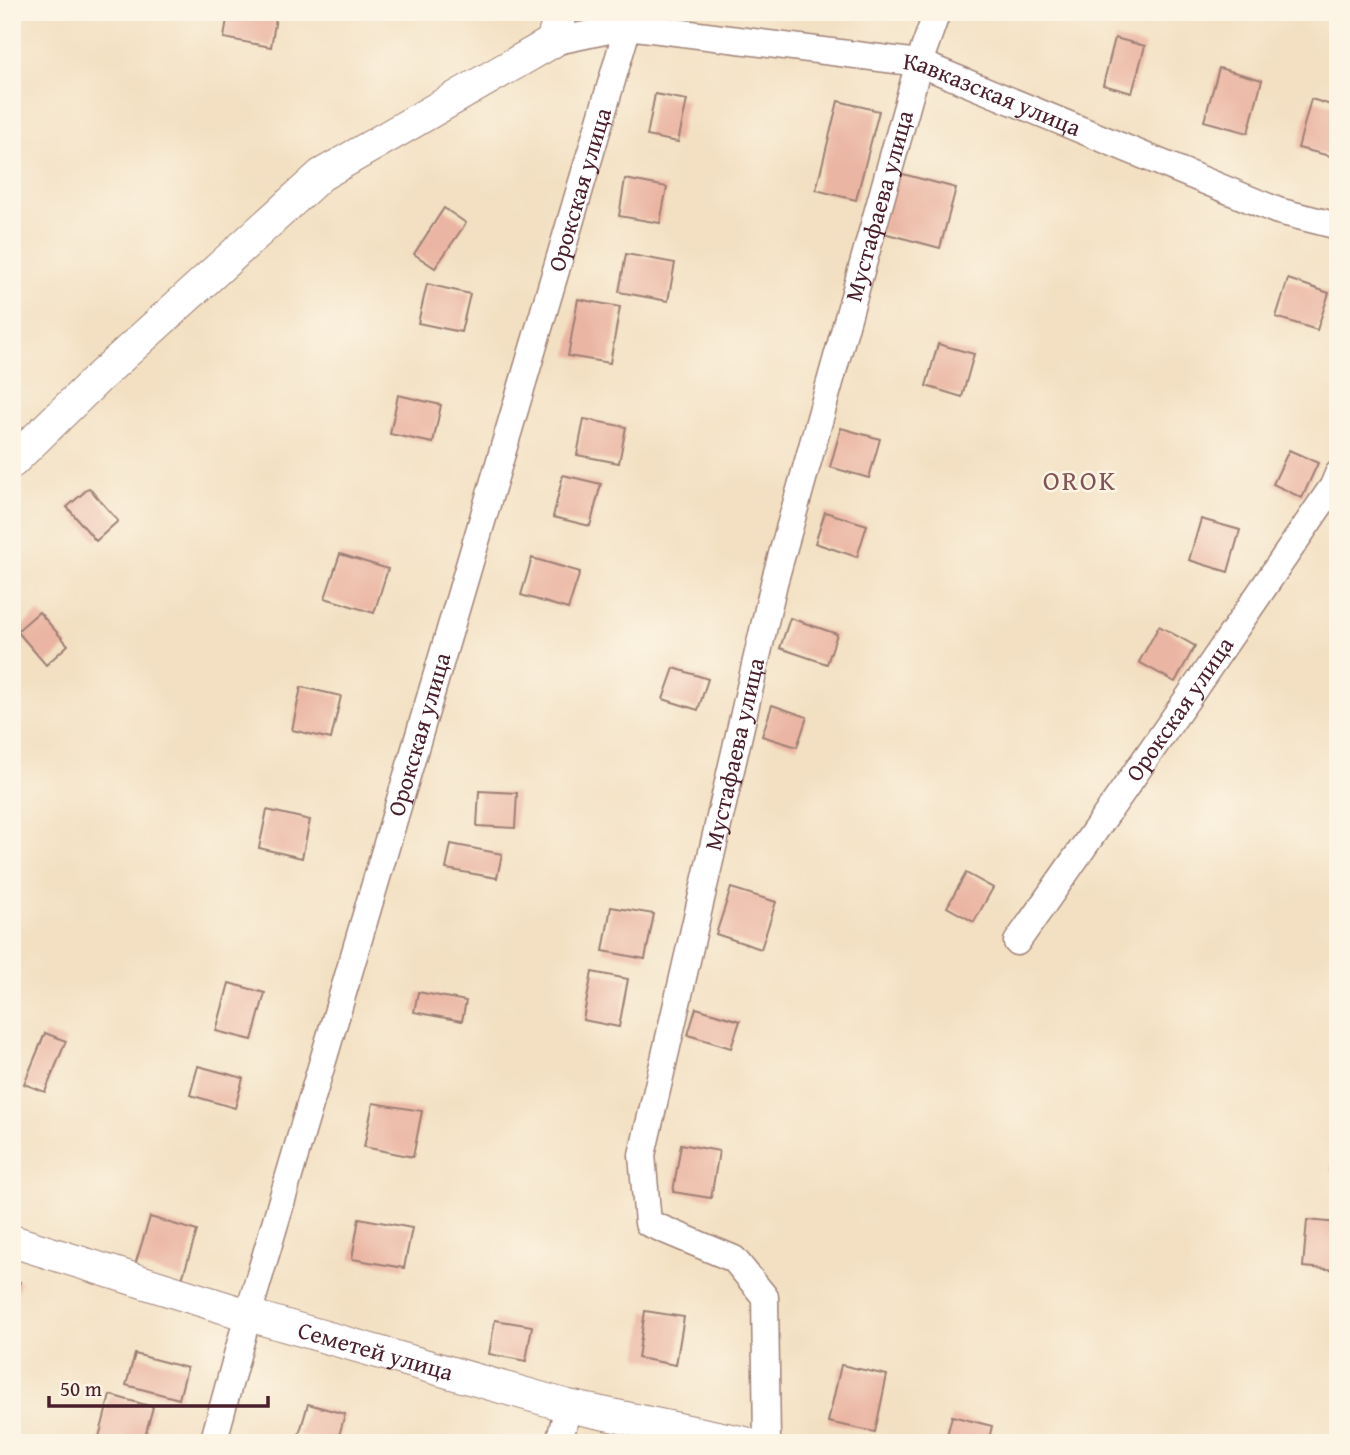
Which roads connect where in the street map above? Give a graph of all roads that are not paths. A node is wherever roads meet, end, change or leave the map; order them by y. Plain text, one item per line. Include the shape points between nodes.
1 (937, 12) edge
2 (628, 26) junction
3 (556, 27) edge
4 (919, 62) junction
5 (1338, 226) edge
6 (12, 462) edge
7 (1338, 474) edge
8 (1017, 942) dead end
9 (12, 1241) edge
10 (248, 1315) junction
11 (568, 1406) junction
12 (214, 1443) edge
13 (559, 1443) edge
14 (745, 1443) edge
15 (767, 1443) edge

1 - 4 street, Мустафаева улица
2 - 3 street, Кавказская улица
2 - 4 street, Кавказская улица
2 - 10 street, Орокская улица
3 - 6 street via 321,175
4 - 5 street, Кавказская улица via 1278,211
4 - 15 street, Мустафаева улица via 774,583 642,1155 648,1223 734,1259 765,1297
7 - 8 street, Орокская улица
9 - 10 street, Семетей улица
10 - 11 street, Семетей улица
10 - 12 street, Орокская улица
11 - 13 street
11 - 14 street, Семетей улица

